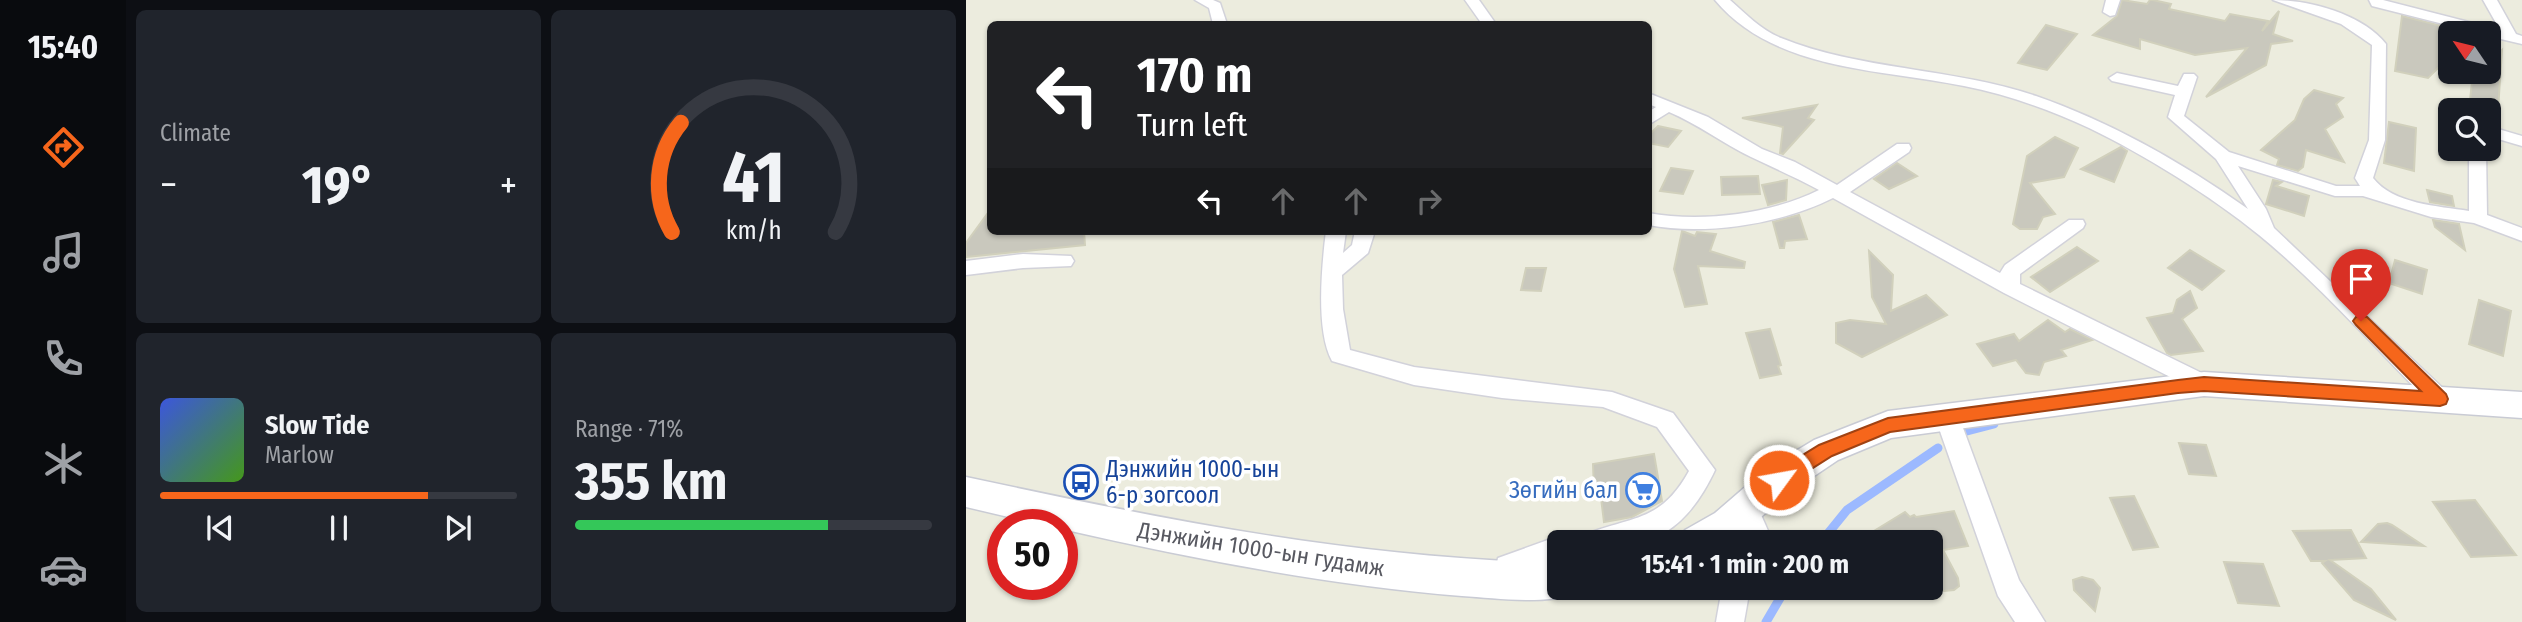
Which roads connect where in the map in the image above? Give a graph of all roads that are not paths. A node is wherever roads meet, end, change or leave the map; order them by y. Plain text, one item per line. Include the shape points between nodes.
1 (1202, 0) edge
2 (1472, 0) edge
3 (1723, 0) edge
4 (1741, 0) edge
5 (2280, 0) edge
6 (2376, 0) edge
7 (2490, 0) edge
8 (1219, 21) edge
9 (1482, 21) edge
10 (1746, 21) junction
11 (2516, 38) edge
12 (1873, 55) dead end
13 (1909, 72) junction
14 (1992, 76) dead end
15 (2117, 78) dead end
16 (1652, 99) edge
17 (1669, 105) junction
18 (2058, 114) junction
19 (1652, 117) edge
20 (2501, 135) edge
21 (2522, 141) edge
22 (1903, 148) dead end
23 (2223, 156) junction
24 (2478, 161) edge
25 (1837, 194) junction
26 (2393, 200) junction
27 (2478, 218) junction
28 (1652, 219) edge
29 (2076, 224) dead end
30 (2266, 231) junction
31 (1335, 235) edge
32 (1365, 235) edge
33 (2522, 235) edge
34 (1064, 261) dead end
35 (966, 268) edge
36 (1330, 275) junction
37 (2011, 288) junction
38 (2204, 384) junction
39 (2440, 399) junction
40 (2522, 405) edge
41 (1947, 417) junction
42 (966, 492) edge
43 (1746, 509) junction
44 (1645, 530) edge
45 (1719, 530) edge
46 (1755, 530) edge
47 (1547, 552) edge
48 (1507, 581) junction
49 (1547, 581) edge
50 (1733, 600) edge
51 (1730, 622) edge
52 (2031, 622) edge

1 - 8 street via 1215,6
2 - 9 street
3 - 10 street
4 - 10 street
5 - 26 street via 2353,26 2379,44 2377,140 2364,178
6 - 11 street
7 - 11 street
10 - 13 street via 1776,41 1826,57
12 - 13 street
13 - 18 street via 2031,99
14 - 18 street
15 - 23 street via 2187,85 2176,117
16 - 17 street
17 - 19 street
17 - 25 street
18 - 30 street via 2095,125 2122,140 2208,189
20 - 21 street
22 - 25 street
23 - 26 street via 2335,191 2364,191
23 - 30 street via 2257,208
24 - 27 street
25 - 28 street via 1751,220
25 - 37 street
26 - 27 street
27 - 33 street
29 - 37 street via 2012,270
30 - 39 street
31 - 36 street
32 - 36 street via 1361,248
34 - 35 street
36 - 44 street via 1340,355 1414,376 1604,398 1665,420 1703,470 1692,494
37 - 38 street
38 - 39 main road
38 - 41 main road
39 - 40 main road
41 - 43 main road via 1888,425 1826,450 1779,480
41 - 52 street via 2008,587
42 - 48 main road, Дэнжийн 1000-ын гудамж via 1210,545 1408,573
43 - 45 main road
43 - 46 street
47 - 48 street via 1508,567
48 - 49 main road, Дэнжийн 1000-ын гудамж
50 - 51 street

